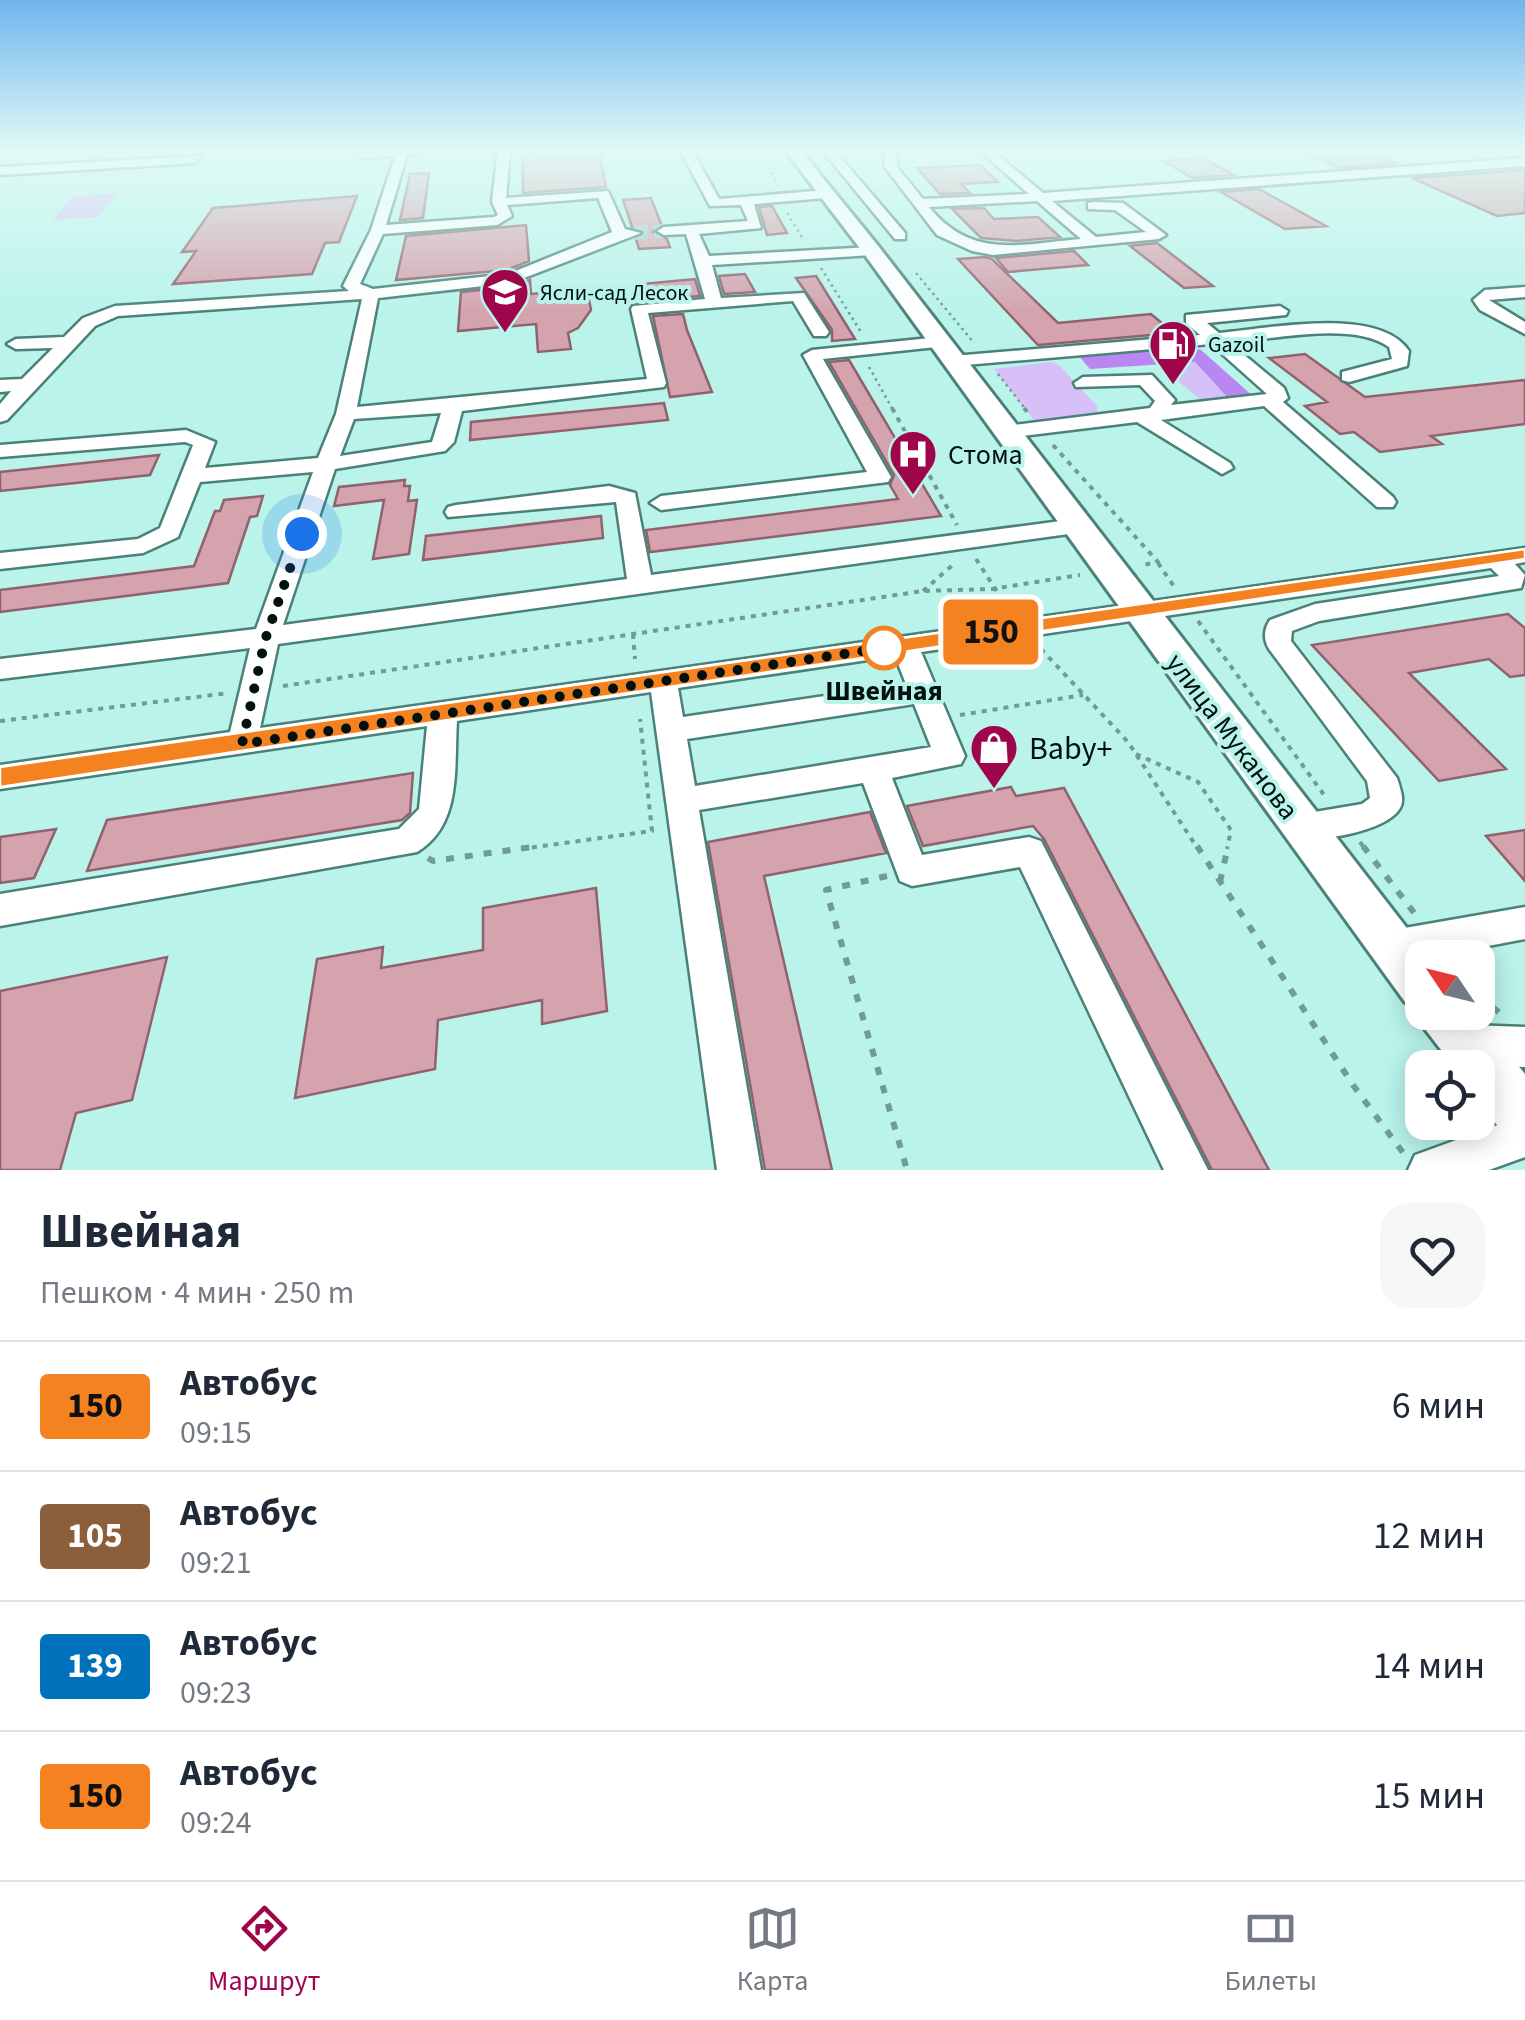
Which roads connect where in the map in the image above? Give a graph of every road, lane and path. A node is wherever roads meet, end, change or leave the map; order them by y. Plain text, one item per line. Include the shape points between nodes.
1 (386, 205) edge
2 (500, 205) edge
3 (610, 205) edge
4 (748, 205) edge
5 (844, 205) edge
6 (874, 205) edge
7 (921, 205) edge
8 (1049, 205) edge
9 (1053, 208) junction
10 (378, 230) junction
11 (691, 230) junction
12 (664, 231) tunnel mouth
13 (901, 237) junction
14 (1093, 242) junction
15 (703, 261) junction
16 (1525, 292) edge
17 (371, 294) junction
18 (714, 304) junction
19 (1274, 311) dead end
20 (1525, 329) edge
21 (820, 332) dead end
22 (1211, 338) junction
23 (69, 342) junction
24 (16, 344) dead end
25 (859, 350) junction
26 (946, 351) junction
27 (1055, 352) junction
28 (986, 358) junction
29 (1349, 376) dead end
30 (1083, 383) junction
31 (27, 384) junction
32 (0, 386) edge
33 (1270, 401) junction
34 (453, 406) junction
35 (346, 414) junction
36 (0, 416) edge
37 (1149, 417) junction
38 (1117, 420) junction
39 (1041, 429) junction
40 (1006, 432) junction
41 (0, 451) edge
42 (326, 464) junction
43 (1222, 468) dead end
44 (192, 476) junction
45 (1385, 502) dead end
46 (661, 503) dead end
47 (456, 512) dead end
48 (1076, 526) junction
49 (968, 544) junction
50 (1525, 551) edge
51 (1496, 559) junction
52 (0, 560) edge
53 (1158, 562) junction
54 (1143, 565) dead end
55 (1083, 575) dead end
56 (640, 582) junction
57 (992, 588) junction
58 (923, 592) junction
59 (1187, 605) junction
60 (1010, 612) dead end
61 (1140, 612) junction
62 (632, 633) junction
63 (265, 640) junction
64 (904, 645) junction
65 (1041, 649) dead end
66 (649, 669) junction
67 (0, 670) edge
68 (255, 690) junction
69 (1083, 695) junction
70 (1249, 696) dead end
71 (930, 705) junction
72 (443, 712) junction
73 (0, 721) edge
74 (655, 725) junction
75 (242, 744) junction
76 (1136, 754) junction
77 (874, 768) junction
78 (0, 777) edge
79 (679, 801) junction
80 (1302, 826) junction
81 (405, 842) junction
82 (912, 871) junction
83 (1220, 882) junction
84 (0, 910) edge
85 (1525, 923) edge
86 (1393, 947) junction
87 (1405, 963) edge
88 (1456, 1030) edge
89 (1459, 1030) edge
90 (1525, 1047) edge
91 (1525, 1116) edge
92 (1525, 1136) edge
93 (1418, 1163) edge
94 (739, 1170) edge
95 (907, 1170) edge
96 (1186, 1170) edge

1 - 10 street
2 - 10 street via 505,216 496,221
3 - 17 street via 627,233 511,278
4 - 11 street via 756,225
5 - 13 main road, улица Муканова
6 - 13 street
7 - 13 street
8 - 9 street
9 - 14 street
9 - 14 street via 1118,206 1159,235
10 - 17 street via 351,286
11 - 12 street
11 - 15 street
13 - 14 street via 993,251
13 - 15 street
13 - 26 main road, улица Муканова
13 - 28 path
15 - 18 street
16 - 20 street via 1481,300
17 - 23 street via 126,308 88,322
17 - 35 street
18 - 21 street via 798,296
18 - 34 street via 639,308 657,383
19 - 22 street via 1192,319
22 - 27 street
22 - 29 street via 1348,328 1397,343 1401,362
22 - 33 street via 1277,392
23 - 24 street
23 - 31 street
25 - 26 street
25 - 46 street via 812,355 880,477
25 - 49 path
26 - 28 street
26 - 40 main road, улица Муканова
27 - 28 street
27 - 30 street
28 - 39 path
30 - 37 street via 1114,381
30 - 38 street
31 - 32 street
31 - 36 street
33 - 37 street
33 - 45 street
34 - 35 street
34 - 42 street via 438,447
35 - 42 street
37 - 38 street
37 - 43 street
38 - 39 street
39 - 40 street
39 - 53 path
40 - 48 main road, улица Муканова
41 - 44 street via 194,437 205,442
42 - 44 street
42 - 63 street
44 - 52 street via 170,532 142,546
47 - 56 street via 609,493 627,498
48 - 49 street
48 - 61 main road, улица Муканова
49 - 56 street
49 - 57 path
49 - 58 path
50 - 51 street
51 - 59 street
51 - 80 street via 1512,582 1314,613 1279,626 1278,642 1382,778 1387,803 1370,816
53 - 54 path
53 - 59 path
55 - 57 path
56 - 63 street
57 - 58 path
57 - 60 path
58 - 62 path
59 - 61 street
59 - 70 path
61 - 64 street
61 - 80 main road, улица Муканова
62 - 66 path
62 - 68 path
63 - 67 street
63 - 68 street
64 - 66 street
64 - 71 street
65 - 69 path
66 - 72 street
66 - 74 street
68 - 73 path
68 - 75 street
69 - 71 path
69 - 76 path
71 - 74 street
71 - 77 street via 950,756
72 - 75 street
72 - 81 street via 435,813
74 - 79 street
74 - 81 path via 652,831 433,861
75 - 78 street
76 - 83 path
76 - 83 path via 1198,782 1231,830
77 - 79 street
77 - 82 street
79 - 94 street
80 - 86 main road, улица Муканова
81 - 84 street
82 - 95 path via 826,890
82 - 96 street via 1030,851
83 - 93 path via 1353,1085
85 - 86 street
86 - 87 main road, улица Муканова
88 - 91 main road
89 - 90 street
92 - 93 street

